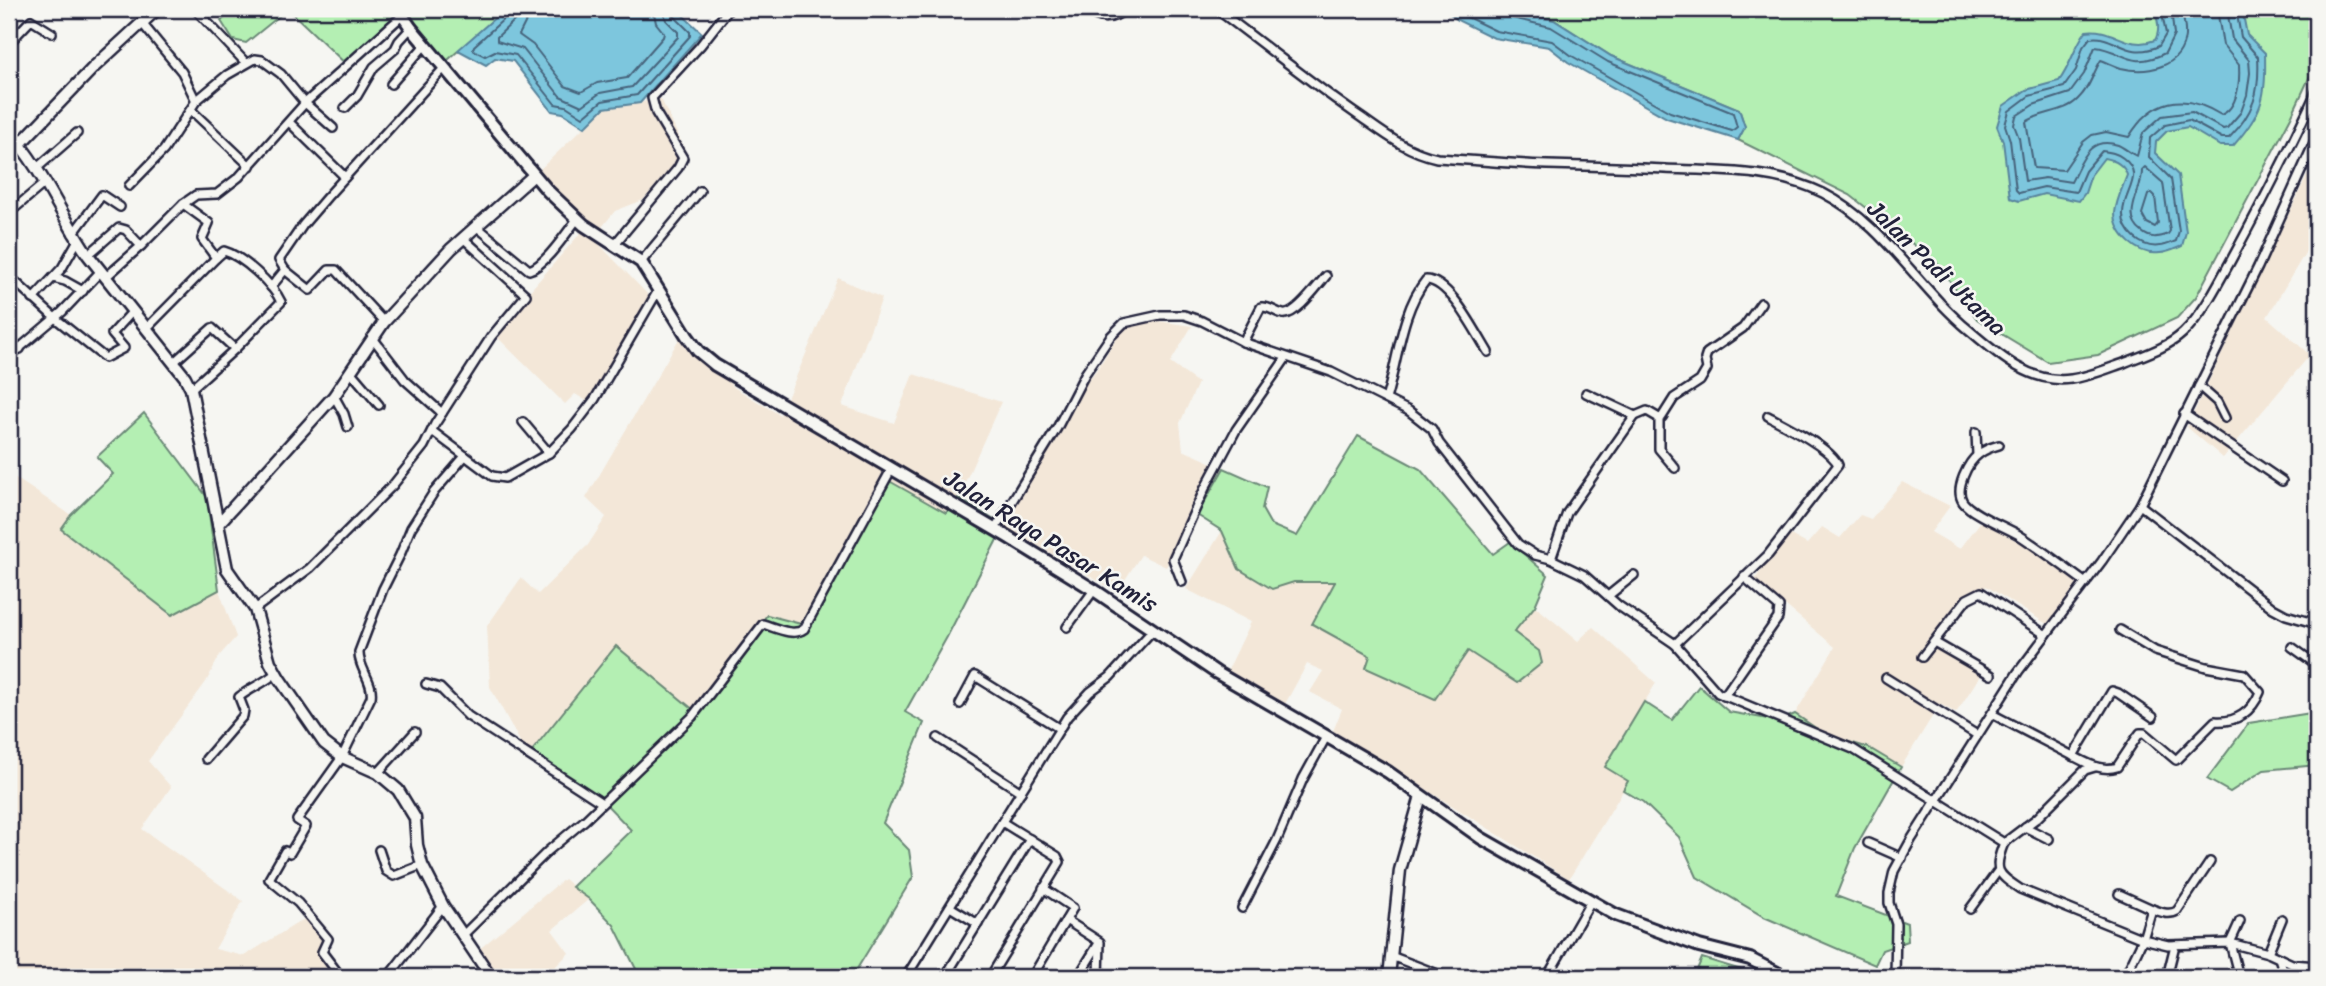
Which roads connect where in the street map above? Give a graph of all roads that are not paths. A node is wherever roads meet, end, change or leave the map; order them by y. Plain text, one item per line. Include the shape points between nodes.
1 (157, 9) edge
2 (195, 9) edge
3 (729, 9) edge
4 (1087, 9) edge
5 (1125, 9) edge
6 (1216, 9) edge
7 (400, 12) edge
8 (141, 22) junction
9 (411, 28) junction
10 (52, 33) dead end
11 (9, 43) edge
12 (425, 45) junction
13 (246, 63) junction
14 (444, 67) junction
15 (391, 84) dead end
16 (2317, 90) edge
17 (196, 101) junction
18 (305, 103) junction
19 (345, 108) dead end
20 (191, 110) junction
21 (289, 122) junction
22 (333, 128) dead end
23 (9, 132) edge
24 (77, 133) dead end
25 (2317, 136) edge
26 (20, 144) junction
27 (250, 166) junction
28 (37, 168) junction
29 (534, 175) junction
30 (345, 177) junction
31 (46, 182) junction
32 (129, 186) dead end
33 (700, 191) dead end
34 (183, 204) junction
35 (120, 207) dead end
36 (9, 213) edge
37 (578, 218) junction
38 (476, 226) junction
39 (76, 237) junction
40 (463, 238) junction
41 (614, 244) junction
42 (141, 246) junction
43 (88, 255) junction
44 (216, 258) junction
45 (641, 261) junction
46 (285, 270) junction
47 (104, 274) junction
48 (9, 276) edge
49 (1326, 276) dead end
50 (53, 278) junction
51 (271, 287) junction
52 (659, 289) junction
53 (83, 291) junction
54 (33, 299) junction
55 (1761, 303) dead end
56 (132, 312) junction
57 (55, 318) junction
58 (384, 322) junction
59 (146, 329) junction
60 (372, 337) junction
61 (9, 340) edge
62 (1243, 342) junction
63 (20, 349) junction
64 (235, 349) junction
65 (1488, 352) dead end
66 (9, 357) edge
67 (1286, 358) junction
68 (173, 363) junction
69 (350, 371) junction
70 (2199, 386) junction
71 (191, 389) junction
72 (1586, 393) dead end
73 (334, 396) junction
74 (1386, 399) junction
75 (379, 405) dead end
76 (442, 413) junction
77 (2184, 414) junction
78 (1635, 416) junction
79 (1768, 416) dead end
80 (1660, 418) junction
81 (2225, 418) dead end
82 (523, 422) dead end
83 (348, 427) dead end
84 (432, 431) junction
85 (1976, 432) dead end
86 (1999, 445) dead end
87 (549, 453) junction
88 (1977, 454) junction
89 (464, 456) junction
90 (892, 468) junction
91 (1675, 468) dead end
92 (2281, 481) dead end
93 (2140, 505) junction
94 (219, 523) junction
95 (995, 529) junction
96 (1551, 559) junction
97 (1634, 575) dead end
98 (1744, 577) junction
99 (1182, 582) dead end
100 (2086, 583) junction
101 (1094, 590) junction
102 (1608, 596) junction
103 (254, 609) junction
104 (2317, 624) edge
105 (1067, 627) dead end
106 (1153, 630) junction
107 (2120, 630) dead end
108 (2046, 635) junction
109 (1934, 642) junction
110 (1675, 644) junction
111 (2292, 647) dead end
112 (1922, 657) dead end
113 (2317, 665) edge
114 (276, 673) junction
115 (1991, 675) dead end
116 (1886, 678) dead end
117 (426, 684) dead end
118 (1724, 696) junction
119 (960, 704) dead end
120 (1992, 713) junction
121 (2153, 717) dead end
122 (1060, 729) junction
123 (415, 732) dead end
124 (1977, 735) junction
125 (1326, 737) junction
126 (938, 738) dead end
127 (2073, 756) junction
128 (342, 757) junction
129 (206, 759) dead end
130 (2095, 767) junction
131 (378, 773) junction
132 (1021, 792) junction
133 (1421, 796) junction
134 (1937, 802) junction
135 (602, 803) junction
136 (1002, 822) junction
137 (2025, 827) junction
138 (1030, 839) junction
139 (2049, 839) dead end
140 (1868, 843) dead end
141 (2004, 843) junction
142 (379, 850) dead end
143 (1902, 858) junction
144 (2210, 862) dead end
145 (422, 865) junction
146 (1998, 871) junction
147 (1043, 888) junction
148 (2119, 894) dead end
149 (1591, 901) junction
150 (443, 906) junction
151 (950, 908) junction
152 (1242, 908) dead end
153 (1970, 909) dead end
154 (2152, 909) junction
155 (2282, 919) dead end
156 (1066, 920) junction
157 (2240, 921) dead end
158 (978, 924) junction
159 (462, 936) junction
160 (2143, 939) junction
161 (1100, 942) junction
162 (2230, 943) junction
163 (2175, 944) junction
164 (2268, 953) junction
165 (1391, 956) junction
166 (2279, 958) junction
167 (2317, 966) edge
168 (2168, 973) dead end
169 (1443, 976) edge
170 (341, 977) edge
171 (388, 977) edge
172 (491, 977) edge
173 (906, 977) edge
174 (945, 977) edge
175 (990, 977) edge
176 (1032, 977) edge
177 (1079, 977) edge
178 (1099, 977) edge
179 (1389, 977) edge
180 (1547, 977) edge
181 (1785, 977) edge
182 (1895, 977) edge
183 (2127, 977) edge
184 (2239, 977) edge
185 (2285, 977) edge

1 - 8 street
2 - 13 street
3 - 41 street via 652,98 683,158
4 - 5 street via 1105,18
6 - 16 street, Jalan Padi Utama via 1337,101 1422,155 1548,165 1720,170 1787,179 1822,193 1874,231 1965,327 1998,354 2046,379 2070,380 2107,369 2181,335 2245,235
7 - 9 main road, Jalan Raya Pasar Kamis
7 - 18 street
8 - 17 street via 181,72
8 - 26 street
9 - 12 main road, Jalan Raya Pasar Kamis
9 - 19 street via 374,66
10 - 11 street via 31,20
12 - 14 main road, Jalan Raya Pasar Kamis
12 - 15 street
13 - 17 street
13 - 18 street via 262,60 281,74
14 - 29 main road, Jalan Raya Pasar Kamis
14 - 30 street
17 - 20 street
18 - 21 street
18 - 22 street
20 - 27 street
20 - 32 street via 164,150
21 - 27 street
21 - 30 street
23 - 26 street
24 - 28 street
25 - 70 street
26 - 28 street
27 - 34 street via 217,194 196,195
28 - 31 street
29 - 37 main road, Jalan Raya Pasar Kamis
29 - 38 street
30 - 46 street via 280,256
31 - 36 street
31 - 39 street
33 - 45 street
34 - 42 street
34 - 44 street via 209,223 202,239
35 - 39 street via 102,195
37 - 38 street via 545,259 529,270
37 - 41 main road, Jalan Raya Pasar Kamis
38 - 40 street
39 - 43 street
39 - 50 street
40 - 58 street
40 - 76 street via 526,295 491,337
41 - 45 main road, Jalan Raya Pasar Kamis
42 - 43 street via 119,228
42 - 47 street
43 - 47 street
44 - 51 street via 227,251
44 - 59 street
45 - 52 main road, Jalan Raya Pasar Kamis
46 - 51 street
46 - 58 street via 311,290 335,270
47 - 53 street
47 - 56 street
48 - 54 street
49 - 62 street via 1290,314 1261,307
50 - 53 street
50 - 54 street
51 - 64 street via 279,305
52 - 87 street via 595,399
52 - 90 main road, Jalan Raya Pasar Kamis via 698,351 715,365
53 - 57 street
54 - 57 street
55 - 80 street via 1743,328 1707,353 1707,369 1700,381 1674,398
56 - 57 street via 112,334 124,348 105,358
56 - 59 street
57 - 63 street
58 - 60 street
59 - 68 street
60 - 69 street
60 - 76 street via 405,380
61 - 63 street
62 - 67 street
62 - 95 street via 1184,316 1160,315 1124,323 1085,374
63 - 66 street
64 - 68 street via 212,328
64 - 71 street
65 - 74 street via 1452,295 1426,280 1403,324
67 - 74 street via 1331,372
67 - 99 street via 1236,430 1172,559
68 - 71 street
69 - 73 street
69 - 75 street
70 - 77 street
70 - 81 street via 2217,402
71 - 94 street
72 - 78 street
73 - 83 street
73 - 94 street
74 - 96 street via 1426,423 1518,544
76 - 84 street
77 - 92 street
77 - 93 street
78 - 80 street via 1647,411
78 - 96 street via 1567,513
79 - 98 street via 1835,458 1838,465 1768,555
80 - 91 street via 1659,449
82 - 87 street
84 - 89 street
84 - 103 street via 385,493 310,568
85 - 88 street
86 - 88 street
87 - 89 street via 499,478
88 - 100 street via 1961,488 1965,505 2020,535
89 - 128 street via 411,528 383,589 359,652 372,693
90 - 95 main road, Jalan Raya Pasar Kamis
90 - 135 street via 804,629 795,632 763,624 692,717
93 - 100 street
93 - 104 street via 2273,608
94 - 103 street via 228,569
95 - 101 main road, Jalan Raya Pasar Kamis
96 - 102 street via 1584,575
97 - 102 street
98 - 110 street
98 - 118 street via 1780,611
100 - 108 street
101 - 105 street
101 - 106 main road, Jalan Raya Pasar Kamis
102 - 110 street
103 - 114 street
106 - 122 street via 1110,677 1080,701
106 - 125 main road, Jalan Raya Pasar Kamis
107 - 130 street via 2155,651 2244,674 2260,692 2244,714 2229,722 2215,721 2180,759 2173,760 2150,736 2140,733 2117,767
108 - 109 street via 1981,592 1967,599
108 - 120 street
109 - 112 street
109 - 115 street
110 - 118 street
111 - 113 street
114 - 128 street via 320,738
114 - 129 street via 239,697 243,716
116 - 124 street
117 - 135 street via 440,688 468,716
118 - 134 street via 1853,749
119 - 122 street via 975,676
120 - 124 street
120 - 127 street
121 - 127 street via 2112,691
122 - 132 street
123 - 131 street
124 - 134 street
125 - 133 main road, Jalan Raya Pasar Kamis
125 - 152 street
126 - 132 street
127 - 130 street
128 - 131 street
128 - 170 street via 297,820 306,826 269,879 298,903 328,939 322,952
130 - 137 street via 2085,770
131 - 145 street via 398,790 415,818
132 - 136 street
133 - 149 main road, Jalan Raya Pasar Kamis via 1481,838
133 - 165 street via 1400,870
134 - 141 street
134 - 143 street
135 - 159 street
136 - 138 street
136 - 151 street
137 - 139 street
137 - 141 street
138 - 147 street via 1059,858
138 - 158 street
140 - 143 street
141 - 146 street
142 - 145 street via 386,872 394,876
143 - 182 street via 1889,893 1896,924
144 - 154 street via 2177,911 2166,914
145 - 150 street
146 - 153 street
146 - 160 street via 2021,889
147 - 156 street via 1073,908
147 - 175 street
148 - 154 street
149 - 180 street
149 - 181 main road, Jalan Raya Pasar Kamis via 1653,930 1749,959
150 - 159 street
150 - 171 street
151 - 158 street
151 - 173 street
154 - 160 street
155 - 164 street
156 - 161 street
156 - 176 street
157 - 162 street
158 - 174 street
159 - 172 street
160 - 163 street
160 - 183 street
161 - 177 street
161 - 178 street
162 - 163 street
162 - 164 street
162 - 184 street
163 - 168 street
164 - 166 street
165 - 169 street
165 - 179 street
166 - 167 street
166 - 185 street

